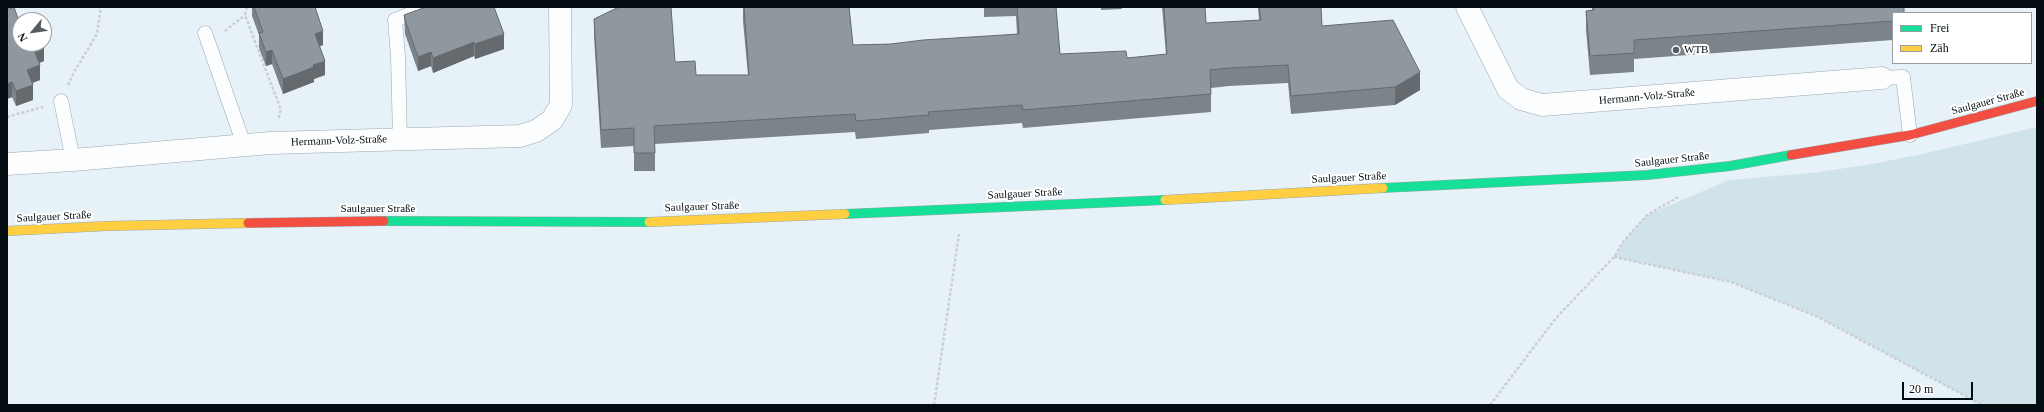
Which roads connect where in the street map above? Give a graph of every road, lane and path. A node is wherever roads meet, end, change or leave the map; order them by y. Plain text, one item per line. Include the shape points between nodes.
1 (101, 7) edge
2 (247, 7) edge
3 (428, 7) edge
4 (560, 7) edge
5 (1467, 7) edge
6 (245, 15) junction
7 (206, 37) joint
8 (1882, 78) joint
9 (61, 101) junction
10 (2037, 101) edge
11 (7, 117) edge
12 (1910, 135) junction
13 (400, 139) junction
14 (270, 143) junction
15 (244, 145) junction
16 (73, 160) junction
17 (7, 164) edge
18 (1686, 192) dead end
19 (962, 210) junction
20 (7, 231) edge
21 (1614, 258) junction
22 (934, 405) edge
23 (1490, 405) edge
24 (1982, 405) edge

1 - 9 path via 97,34 74,72
2 - 6 path
3 - 13 lane via 395,20
4 - 13 street, Hermann-Volz-Straße via 561,105 552,120 536,131 520,136
5 - 8 street, Hermann-Volz-Straße via 1508,89 1522,99 1542,105
6 - 7 path via 227,31
6 - 14 path via 281,110
7 - 15 lane
8 - 12 lane via 1903,76
9 - 11 path
9 - 16 lane
10 - 12 main road, Saulgauer Straße
12 - 19 main road, Saulgauer Straße via 1730,166 1646,175
13 - 14 street, Hermann-Volz-Straße
14 - 15 street, Hermann-Volz-Straße
15 - 16 street, Hermann-Volz-Straße
16 - 17 street, Hermann-Volz-Straße
18 - 21 path via 1647,215 1623,242
19 - 20 main road, Saulgauer Straße via 641,222 324,221
19 - 22 path
21 - 23 path via 1556,318
21 - 24 path via 1731,282 1818,317

